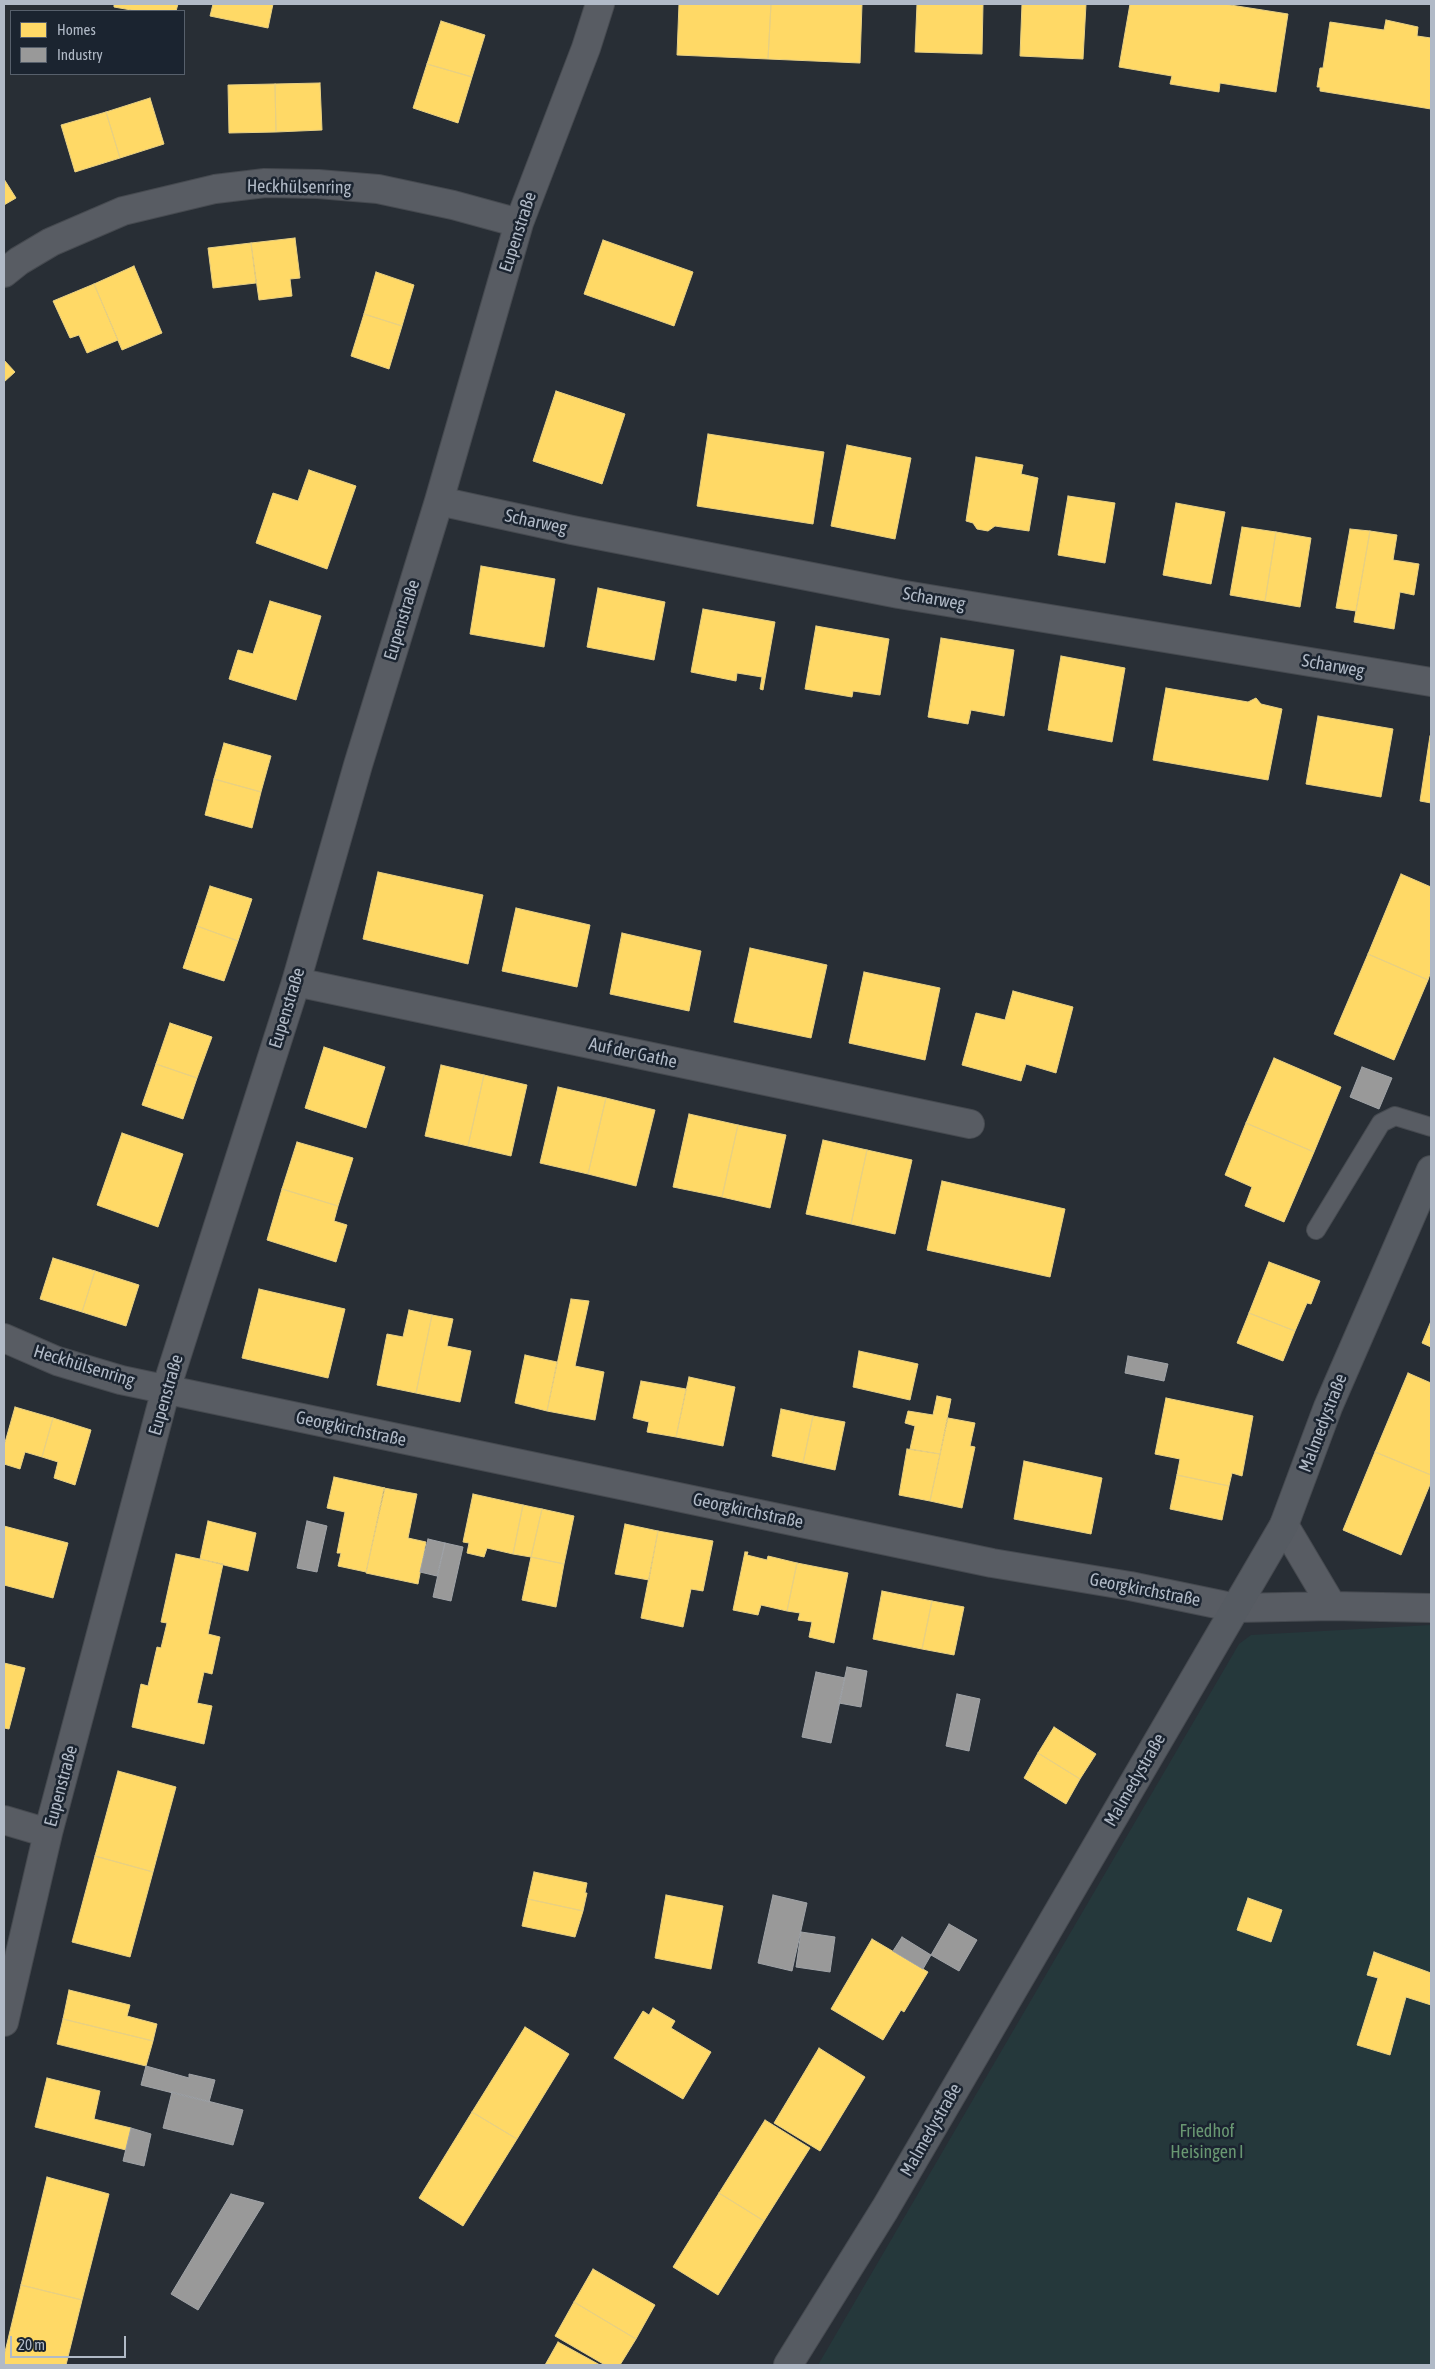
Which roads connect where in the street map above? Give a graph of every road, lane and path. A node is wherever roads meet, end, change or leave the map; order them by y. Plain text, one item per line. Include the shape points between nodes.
1 (600, 4) edge
2 (519, 223) junction
3 (4, 273) edge
4 (439, 501) junction
5 (1431, 682) edge
6 (296, 982) junction
7 (970, 1124) dead end
8 (1431, 1127) edge
9 (1431, 1170) edge
10 (1316, 1230) dead end
11 (4, 1338) edge
12 (166, 1389) junction
13 (1284, 1525) junction
14 (1332, 1606) junction
15 (1236, 1608) junction
16 (1431, 1608) edge
17 (4, 1820) edge
18 (48, 1833) junction
19 (4, 2022) edge
20 (788, 2365) edge

1 - 2 street, Eupenstraße
2 - 3 street, Heckhülsenring via 378,189 265,183 215,189 124,211 51,242
2 - 4 street, Eupenstraße
4 - 5 street, Scharweg via 899,594
4 - 6 street, Eupenstraße
6 - 7 street, Auf der Gathe
6 - 12 street, Eupenstraße
8 - 10 lane via 1395,1116 1381,1123
9 - 13 street, Malmedystraße via 1328,1407
11 - 12 street, Heckhülsenring via 57,1361
12 - 15 street, Georgkirchstraße via 992,1563
12 - 18 street, Eupenstraße
13 - 14 street
13 - 15 street, Malmedystraße
14 - 15 street, Georgkirchstraße
14 - 16 street, Georgkirchstraße
15 - 20 street, Malmedystraße via 884,2210
17 - 18 street
18 - 19 street, Eupenstraße

